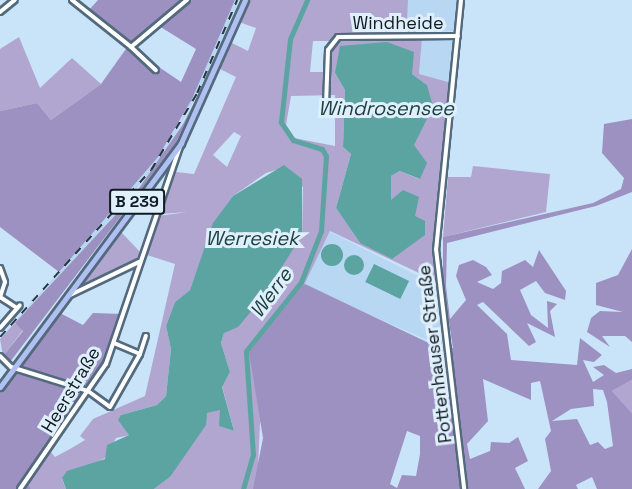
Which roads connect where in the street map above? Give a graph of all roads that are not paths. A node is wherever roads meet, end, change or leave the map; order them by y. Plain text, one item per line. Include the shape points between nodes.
1 (15, 0) edge
2 (72, 0) edge
3 (187, 0) edge
4 (245, 0) edge
5 (461, 0) edge
6 (0, 12) edge
7 (458, 36) junction
8 (131, 47) junction
9 (156, 70) dead end
10 (326, 105) dead end
11 (181, 143) junction
12 (139, 262) junction
13 (0, 268) edge
14 (68, 296) junction
15 (0, 297) edge
16 (0, 328) edge
17 (146, 336) dead end
18 (114, 343) junction
19 (140, 354) junction
20 (0, 356) edge
21 (14, 368) junction
22 (0, 387) edge
23 (88, 391) junction
24 (20, 489) edge
25 (464, 489) edge

1 - 6 street
2 - 8 street
3 - 8 street
4 - 11 main road, B 239
5 - 7 street, Pottenhauser Straße
7 - 10 street, Windheide via 338,37 328,50
7 - 25 street, Pottenhauser Straße via 436,249
8 - 9 street
11 - 12 street, Heerstraße
11 - 14 main road, B 239
12 - 14 street
12 - 18 street, Heerstraße
13 - 15 street via 5,282
14 - 21 main road, B 239
15 - 16 street via 18,306
17 - 19 street
18 - 19 street
18 - 23 street, Heerstraße
19 - 23 street via 110,407
20 - 21 street
21 - 22 main road, B 239
21 - 23 street
23 - 24 street, Heerstraße

